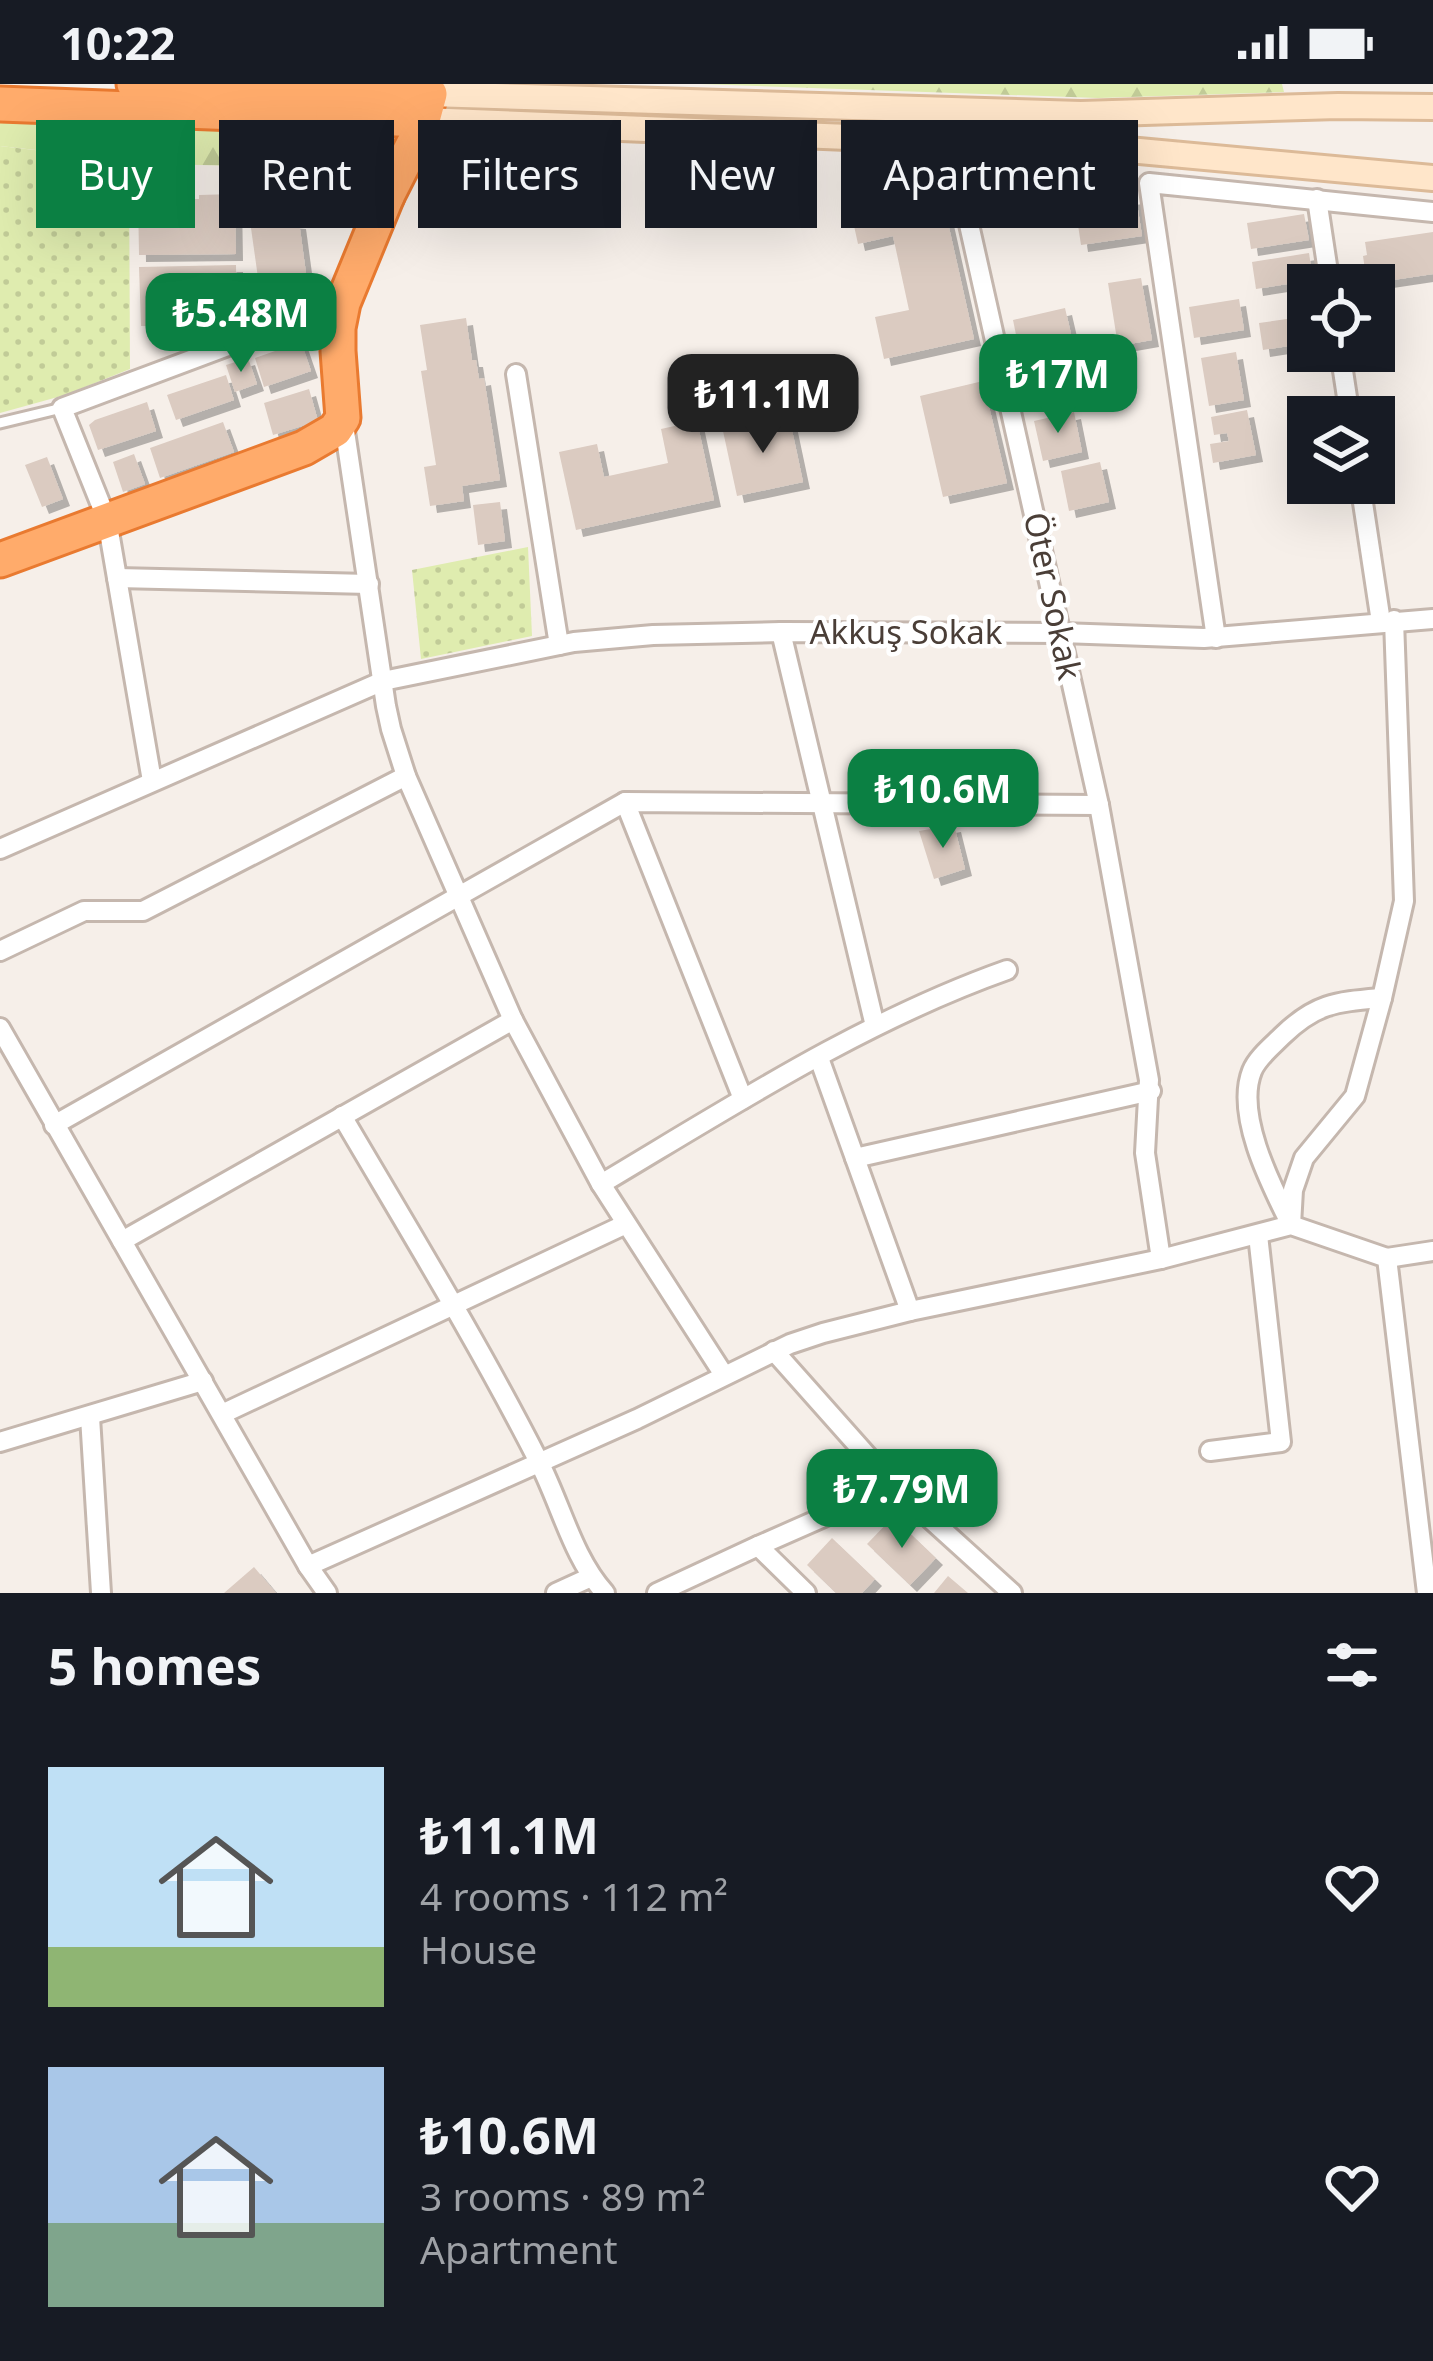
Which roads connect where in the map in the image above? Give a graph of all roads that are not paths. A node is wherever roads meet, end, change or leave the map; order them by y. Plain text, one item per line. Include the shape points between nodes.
1 (134, 84) edge
2 (0, 104) edge
3 (415, 106) junction
4 (1433, 107) edge
5 (333, 114) junction
6 (341, 120) edge
7 (841, 132) edge
8 (1138, 151) edge
9 (1138, 166) edge
10 (1433, 178) edge
11 (394, 183) edge
12 (1149, 183) junction
13 (1316, 200) junction
14 (1433, 212) edge
15 (374, 228) edge
16 (970, 228) edge
17 (1327, 264) edge
18 (343, 304) junction
19 (516, 374) dead end
20 (62, 409) junction
21 (343, 418) junction
22 (0, 423) edge
23 (1364, 504) edge
24 (107, 520) junction
25 (0, 560) edge
26 (117, 578) junction
27 (369, 584) junction
28 (1433, 619) edge
29 (1387, 621) junction
30 (781, 632) junction
31 (1061, 633) junction
32 (1216, 638) junction
33 (559, 645) junction
34 (383, 680) junction
35 (406, 776) junction
36 (152, 781) junction
37 (625, 802) junction
38 (822, 802) junction
39 (1099, 805) junction
40 (0, 849) edge
41 (458, 895) junction
42 (0, 951) edge
43 (1007, 970) dead end
44 (1382, 998) junction
45 (513, 1021) junction
46 (875, 1026) junction
47 (0, 1028) edge
48 (819, 1058) junction
49 (1151, 1091) junction
50 (743, 1099) junction
51 (342, 1116) junction
52 (54, 1125) junction
53 (855, 1158) junction
54 (601, 1184) junction
55 (626, 1224) junction
56 (1291, 1225) junction
57 (1258, 1235) junction
58 (122, 1241) junction
59 (1433, 1251) edge
60 (1388, 1258) junction
61 (1161, 1259) junction
62 (454, 1306) junction
63 (910, 1311) junction
64 (774, 1351) junction
65 (724, 1376) junction
66 (203, 1381) junction
67 (222, 1414) junction
68 (90, 1417) junction
69 (0, 1442) edge
70 (1210, 1451) dead end
71 (540, 1464) junction
72 (895, 1486) junction
73 (758, 1546) junction
74 (308, 1565) junction
75 (591, 1577) junction
76 (101, 1593) edge
77 (327, 1593) edge
78 (556, 1593) edge
79 (605, 1593) edge
80 (657, 1593) edge
81 (806, 1593) edge
82 (1012, 1593) edge
83 (1427, 1593) edge

1 - 3 highway
2 - 5 highway
3 - 4 main road via 1081,114
3 - 5 highway
3 - 7 main road
3 - 11 highway via 412,150
5 - 6 highway
8 - 10 main road
9 - 12 street
12 - 13 street
12 - 32 street
13 - 14 street
13 - 17 street
15 - 18 highway
16 - 31 street, Öter Sokak
18 - 20 street
18 - 21 highway
19 - 33 street
20 - 22 lane
20 - 24 street
21 - 24 highway via 304,448
21 - 27 street
23 - 29 street
24 - 25 highway
24 - 26 street
26 - 27 street
26 - 36 street
27 - 34 street
28 - 29 street, Akkuş Sokak
29 - 32 street, Akkuş Sokak
29 - 44 street via 1403,902
30 - 31 street, Akkuş Sokak
30 - 33 street, Akkuş Sokak
30 - 38 street
31 - 32 street, Akkuş Sokak
31 - 39 street, Öter Sokak
33 - 34 street, Akkuş Sokak
34 - 35 street
34 - 36 street, Akkuş Sokak
35 - 41 street
35 - 42 street via 143,910 84,910
36 - 40 street, Akkuş Sokak
37 - 38 street
37 - 41 street
37 - 50 street
38 - 39 street
38 - 46 street
39 - 49 street, Öter Sokak
41 - 45 street
41 - 52 street
43 - 46 street
44 - 56 street via 1355,1096 1304,1158
44 - 56 street via 1323,1005 1252,1069 1251,1126
45 - 51 street
45 - 54 street
46 - 48 street
47 - 52 street
48 - 50 street
48 - 53 street
49 - 53 street
49 - 61 street, Öter Sokak via 1144,1154
50 - 54 street
51 - 58 street
51 - 62 street
52 - 58 street
53 - 63 street
54 - 55 street
55 - 62 street
55 - 65 street
56 - 57 street
56 - 60 street
57 - 61 street
57 - 70 street via 1281,1442
58 - 66 street
59 - 60 street
60 - 83 street
61 - 63 street
62 - 67 street
62 - 71 street
63 - 64 street
64 - 65 street
64 - 72 street
65 - 71 street
66 - 67 street
66 - 68 street
67 - 74 street
68 - 69 street
68 - 76 street
71 - 74 street
71 - 75 street
72 - 73 street
72 - 82 street
73 - 80 street
73 - 81 street
74 - 77 street
75 - 78 street
75 - 79 street

